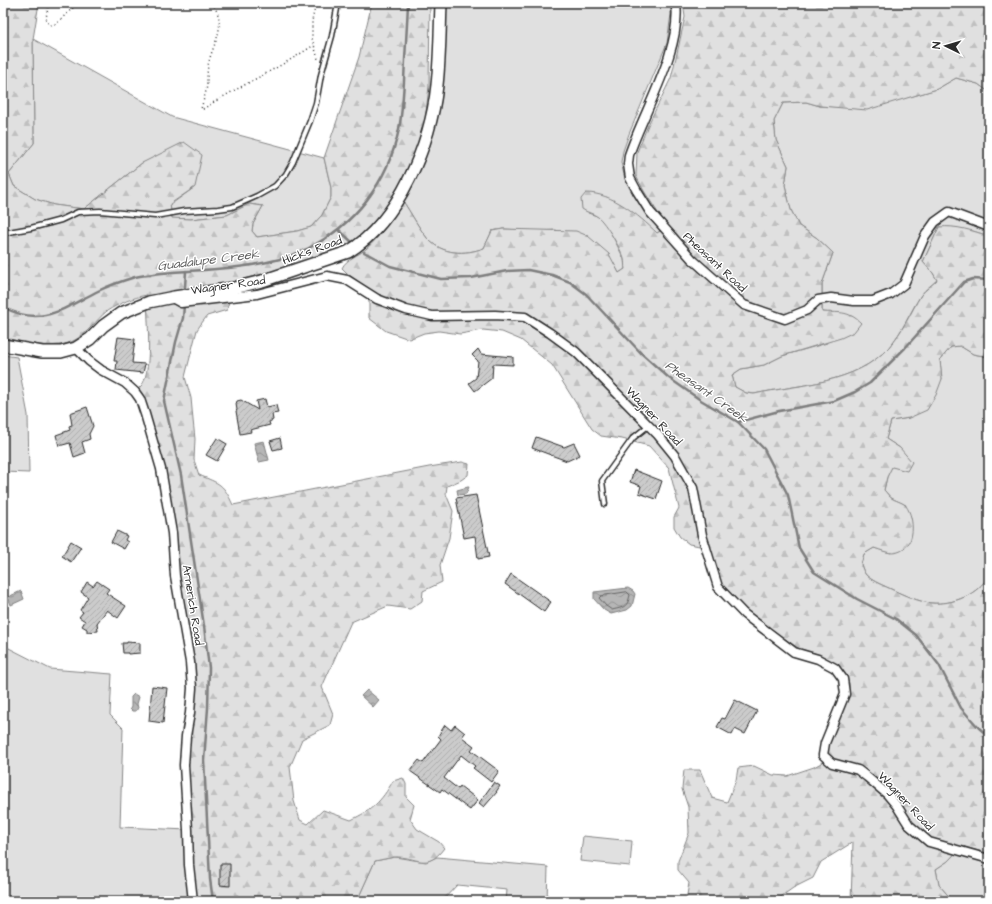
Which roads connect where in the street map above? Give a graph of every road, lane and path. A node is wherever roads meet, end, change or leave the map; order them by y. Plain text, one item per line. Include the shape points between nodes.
1 (49, 3) edge
2 (78, 3) edge
3 (212, 3) edge
4 (316, 3) edge
5 (338, 3) edge
6 (440, 3) edge
7 (676, 3) edge
8 (314, 45) junction
9 (321, 75) junction
10 (989, 227) edge
11 (3, 233) edge
12 (172, 298) junction
13 (3, 345) edge
14 (76, 348) junction
15 (648, 426) junction
16 (605, 504) dead end
17 (989, 859) edge
18 (193, 901) edge

1 - 2 path via 46,22 52,25
3 - 8 path via 217,12 219,34 208,66 207,85 201,109
4 - 8 path via 312,21
5 - 9 lane
6 - 12 street, Hicks Road via 437,86 429,123 416,162 404,187 378,226 348,252 262,282
7 - 10 street, Pheasant Road via 678,15 672,44 629,155 630,178 650,212 672,238 744,305 785,319 807,310 818,300 831,298 873,301 891,294 904,284 925,236 935,222 949,212
8 - 9 path
9 - 11 lane via 316,103 294,162 275,186 257,196 218,209 155,216 100,211 78,212 61,220
12 - 14 street, Hicks Road via 149,302 121,313
12 - 15 street, Wagner Road via 181,304 257,294 327,276 347,280 378,299 406,310 432,316 525,317 576,352
13 - 14 street, Hicks Road via 42,352 61,352
14 - 18 street, Arnerich Road via 89,361 125,383 140,399 161,469 192,688 184,765
15 - 16 lane via 633,438 602,481
15 - 17 street, Wagner Road via 675,456 693,488 702,535 718,587 744,614 794,652 818,659 835,668 843,679 845,694 825,743 823,755 832,763 858,770 867,777 887,794 909,825 928,842

